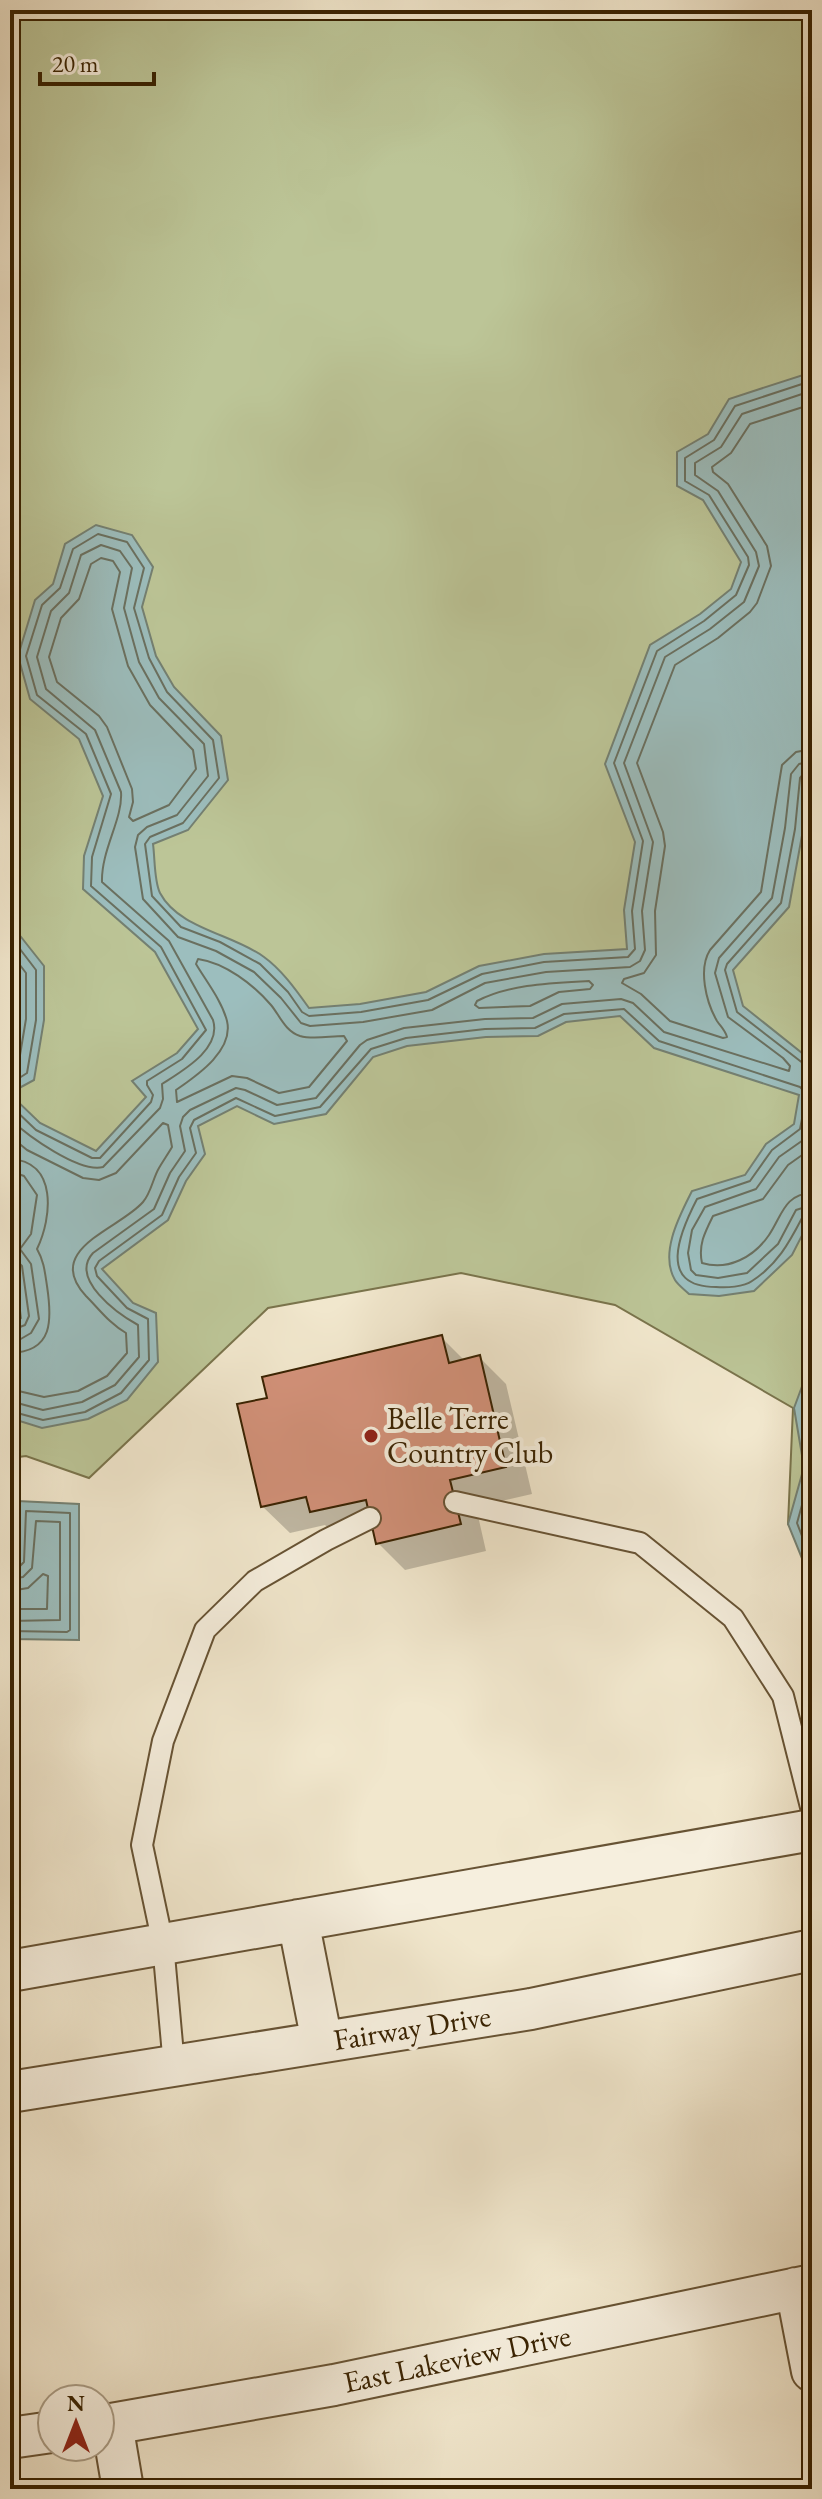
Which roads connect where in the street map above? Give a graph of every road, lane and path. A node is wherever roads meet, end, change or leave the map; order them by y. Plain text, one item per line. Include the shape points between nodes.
1 (455, 1502) dead end
2 (370, 1518) dead end
3 (812, 1811) edge
4 (812, 1830) edge
5 (298, 1920) junction
6 (163, 1944) junction
7 (812, 1950) edge
8 (10, 1971) edge
9 (322, 2042) junction
10 (174, 2066) junction
11 (10, 2092) edge
12 (804, 2286) edge
13 (812, 2371) edge
14 (116, 2423) edge
15 (36, 2434) edge
16 (10, 2438) edge
17 (116, 2463) edge
18 (123, 2489) edge

1 - 3 lane via 640,1543 733,1618 783,1696
2 - 6 lane via 255,1581 205,1630 163,1741 142,1845
4 - 5 street
5 - 6 street
5 - 9 street
6 - 8 street
6 - 10 lane
7 - 9 street, Fairway Drive via 531,2009
9 - 10 street, Fairway Drive
10 - 11 street, Fairway Drive
12 - 13 street
12 - 14 street, East Lakeview Drive via 334,2385
15 - 16 street
17 - 18 street

